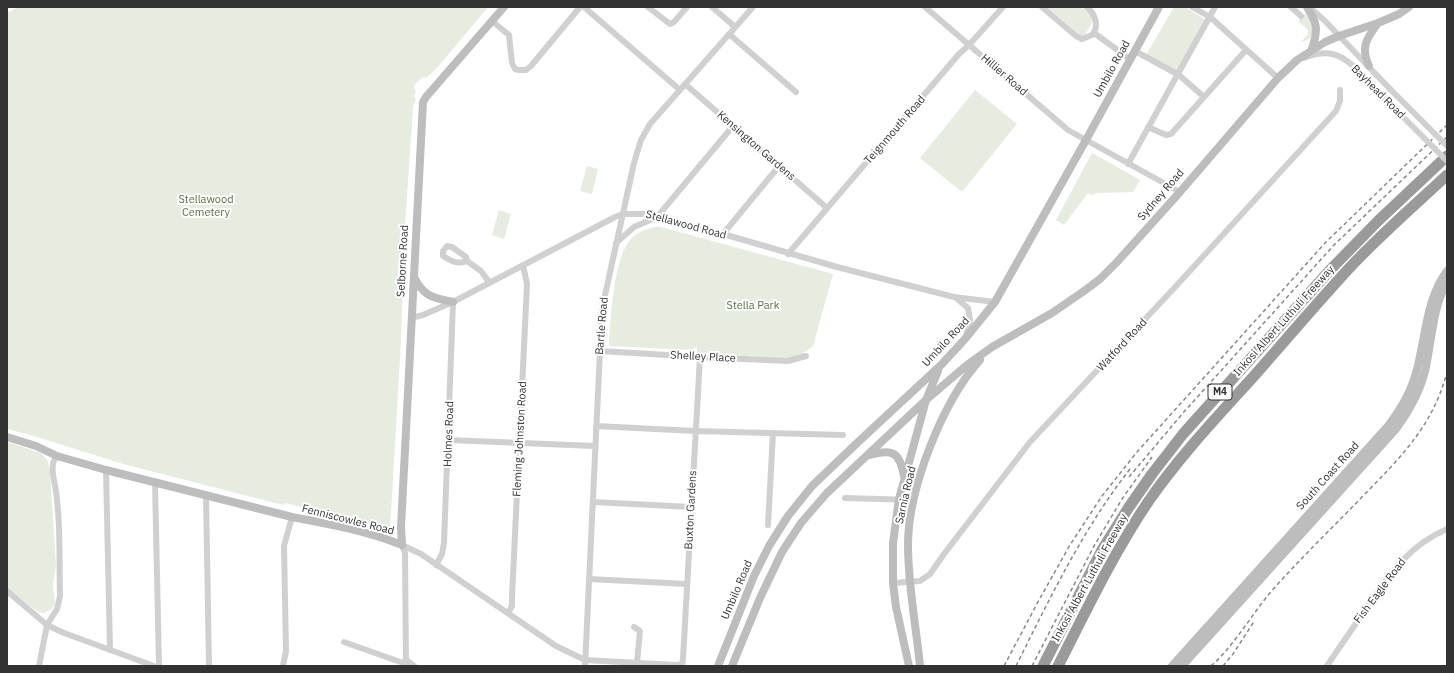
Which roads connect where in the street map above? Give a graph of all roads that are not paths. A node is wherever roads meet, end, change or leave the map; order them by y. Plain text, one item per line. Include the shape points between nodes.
1 (504, 7) edge
2 (580, 7) edge
3 (584, 7) edge
4 (648, 7) edge
5 (687, 7) edge
6 (712, 7) edge
7 (753, 7) edge
8 (925, 7) edge
9 (1003, 7) edge
10 (1042, 7) edge
11 (1087, 7) edge
12 (1154, 7) edge
13 (1159, 7) edge
14 (1192, 7) edge
15 (1216, 7) edge
16 (1291, 7) edge
17 (1308, 7) edge
18 (1409, 7) edge
19 (1301, 16) dead end
20 (1210, 17) junction
21 (492, 21) junction
22 (1151, 21) junction
23 (1378, 23) junction
24 (735, 27) junction
25 (1094, 33) junction
26 (729, 34) junction
27 (1339, 36) junction
28 (969, 45) junction
29 (1135, 50) junction
30 (1246, 50) junction
31 (1312, 50) junction
32 (1130, 59) junction
33 (1297, 60) junction
34 (1368, 66) junction
35 (1179, 75) junction
36 (1278, 78) junction
37 (685, 84) junction
38 (680, 90) junction
39 (1340, 90) dead end
40 (796, 92) dead end
41 (1204, 97) junction
42 (733, 126) junction
43 (1148, 128) junction
44 (1086, 140) junction
45 (1447, 146) edge
46 (1447, 156) edge
47 (1447, 161) edge
48 (1128, 164) junction
49 (779, 166) junction
50 (1447, 175) edge
51 (1180, 192) junction
52 (827, 208) junction
53 (623, 214) junction
54 (657, 217) junction
55 (723, 234) junction
56 (616, 243) junction
57 (788, 254) junction
58 (467, 260) dead end
59 (523, 265) junction
60 (1447, 271) edge
61 (413, 277) junction
62 (489, 282) junction
63 (1447, 284) edge
64 (954, 296) junction
65 (453, 302) junction
66 (995, 302) junction
67 (411, 318) junction
68 (965, 339) junction
69 (992, 347) junction
70 (600, 351) junction
71 (806, 356) dead end
72 (700, 357) junction
73 (941, 365) junction
74 (926, 400) junction
75 (596, 426) junction
76 (695, 431) junction
77 (773, 433) junction
78 (843, 435) dead end
79 (7, 437) edge
80 (448, 440) junction
81 (519, 443) junction
82 (595, 446) junction
83 (57, 456) junction
84 (867, 456) junction
85 (106, 470) junction
86 (904, 478) junction
87 (155, 482) junction
88 (206, 495) junction
89 (845, 498) dead end
90 (898, 499) junction
91 (914, 500) junction
92 (593, 502) junction
93 (691, 507) junction
94 (292, 517) junction
95 (768, 525) dead end
96 (1447, 529) edge
97 (402, 545) junction
98 (436, 565) junction
99 (588, 579) junction
100 (909, 582) junction
101 (893, 583) junction
102 (688, 584) junction
103 (7, 591) edge
104 (508, 613) junction
105 (47, 625) junction
106 (634, 627) dead end
107 (344, 642) dead end
108 (110, 650) junction
109 (683, 662) joint
110 (585, 663) edge
111 (637, 663) junction
112 (406, 664) edge
113 (39, 666) edge
114 (154, 666) edge
115 (159, 666) edge
116 (209, 666) edge
117 (284, 666) edge
118 (414, 666) edge
119 (718, 666) edge
120 (732, 666) edge
121 (909, 666) edge
122 (920, 666) edge
123 (1043, 666) edge
124 (1058, 666) edge
125 (1172, 666) edge
126 (1182, 666) edge
127 (1327, 666) edge

1 - 21 main road, Selborne Road
2 - 21 street via 531,66 523,71 514,66 508,34
3 - 38 street
4 - 5 street via 670,24
6 - 24 street
7 - 24 street, Bartle Road
8 - 28 street, Hillier Road
9 - 28 street, Teignmouth Road
10 - 25 street via 1079,38
11 - 25 street via 1095,16
12 - 22 main road
13 - 22 main road, Umbilo Road
14 - 20 street
15 - 20 street
16 - 19 street
17 - 27 street, Bayhead Road
17 - 31 main road via 1316,25
18 - 23 main road, Sydney Road
20 - 30 street
20 - 35 street
21 - 61 main road, Selborne Road via 426,96 424,102
22 - 29 main road, Umbilo Road
23 - 27 main road, Sydney Road
23 - 34 main road via 1365,44 1364,55
24 - 26 street, Bartle Road
25 - 32 street
26 - 37 street, Bartle Road
26 - 40 street
27 - 31 main road, Sydney Road
27 - 34 street, Bayhead Road
28 - 44 street, Hillier Road via 1064,126
28 - 52 street, Teignmouth Road
29 - 32 main road, Umbilo Road
29 - 35 street
30 - 36 street
30 - 41 street
31 - 33 main road, Sydney Road
32 - 44 main road, Umbilo Road
33 - 36 main road, Sydney Road
33 - 47 street, Bayhead Road, bridge via 1323,54 1340,57 1355,68
34 - 45 street, Bayhead Road, bridge
35 - 41 street
35 - 43 street
36 - 51 main road, Sydney Road
37 - 38 street, Bartle Road
37 - 42 street, Kensington Gardens
38 - 53 street, Bartle Road via 653,121 641,140
39 - 100 street, Watford Road via 1340,101 1336,111 1178,285 1030,442 930,574 920,581
41 - 43 street via 1171,134 1166,135
42 - 49 street, Kensington Gardens
42 - 54 street
43 - 48 street
44 - 48 street, Hillier Road
44 - 66 main road, Umbilo Road
46 - 123 highway, Inkosi Albert Luthuli Freeway / M4 via 1331,269 1188,428 1156,468 1102,550
48 - 51 street, Hillier Road
49 - 52 street, Kensington Gardens
49 - 55 street
50 - 124 highway, Inkosi Albert Luthuli Freeway / M4 via 1342,275 1170,472 1107,570
51 - 69 main road, Sydney Road via 1100,279 1052,314
52 - 57 street, Teignmouth Road
53 - 54 street, Stellawood Road via 639,213
53 - 56 street, Bartle Road
53 - 59 street, Stellawood Road
54 - 55 street, Stellawood Road
54 - 56 street via 634,227
55 - 57 street, Stellawood Road
56 - 70 street, Bartle Road via 603,300
57 - 64 street, Stellawood Road
58 - 62 street via 481,271
59 - 62 street, Stellawood Road
59 - 81 street, Fleming Johnston Road via 527,284
60 - 125 main road, South Coast Road via 1432,298 1413,384 1397,415
61 - 65 main road via 426,295
61 - 67 main road, Selborne Road
62 - 65 street, Stellawood Road
63 - 126 main road, South Coast Road via 1440,298 1421,384 1413,403 1396,429
64 - 66 street, Stellawood Road
64 - 68 street, Stellawood Road via 968,308 970,320
65 - 67 street, Stellawood Road
65 - 80 street, Holmes Road
66 - 68 main road, Umbilo Road
67 - 97 main road, Selborne Road
68 - 73 main road, Umbilo Road
69 - 74 main road, Sydney Road
69 - 91 main road, Sarnia Road via 966,376 942,421 929,451
70 - 72 street, Shelley Place
70 - 75 street, Bartle Road
71 - 72 street, Shelley Place via 788,361
72 - 76 street, Buxton Gardens
73 - 74 main road, Sarnia Road
73 - 119 main road, Umbilo Road via 812,486 788,516 754,576
74 - 84 main road
74 - 86 main road, Sarnia Road
75 - 76 street
75 - 82 street, Bartle Road
76 - 77 street
76 - 93 street, Buxton Gardens
77 - 78 street
77 - 95 street
79 - 83 main road, Fenniscowles Road
80 - 81 street
80 - 98 street, Holmes Road via 444,543
81 - 82 street
81 - 104 street, Fleming Johnston Road via 512,606
82 - 92 street, Bartle Road
83 - 85 main road, Fenniscowles Road
83 - 105 street via 54,459 53,470 57,503 60,596 57,609
84 - 86 main road via 883,451 893,453 901,461
84 - 120 main road via 816,504 793,534 770,574
85 - 87 main road, Fenniscowles Road
85 - 108 street
86 - 90 main road, Sarnia Road
87 - 88 main road, Fenniscowles Road
87 - 115 street
88 - 94 main road, Fenniscowles Road
88 - 116 street
89 - 90 street
90 - 91 street
90 - 101 main road, Sarnia Road via 893,543
91 - 100 main road, Sarnia Road via 908,542
92 - 93 street
92 - 99 street, Bartle Road
93 - 102 street, Buxton Gardens
94 - 97 main road, Fenniscowles Road via 320,522
94 - 117 street via 284,546
96 - 127 street, Fish Eagle Road via 1416,546 1396,567
97 - 98 street, Fenniscowles Road
97 - 112 street via 405,553
98 - 104 street, Fenniscowles Road
99 - 102 street
99 - 110 street, Bartle Road
100 - 101 street, Watford Road
100 - 122 main road, Sarnia Road
101 - 121 main road, Sarnia Road via 897,616
102 - 109 street, Buxton Gardens
103 - 105 street
104 - 110 street, Fenniscowles Road
105 - 108 street
105 - 113 street
106 - 111 street via 640,631
107 - 112 street
108 - 114 street
109 - 111 street, Fenniscowles Road via 681,665
110 - 111 street, Fenniscowles Road
112 - 118 street

